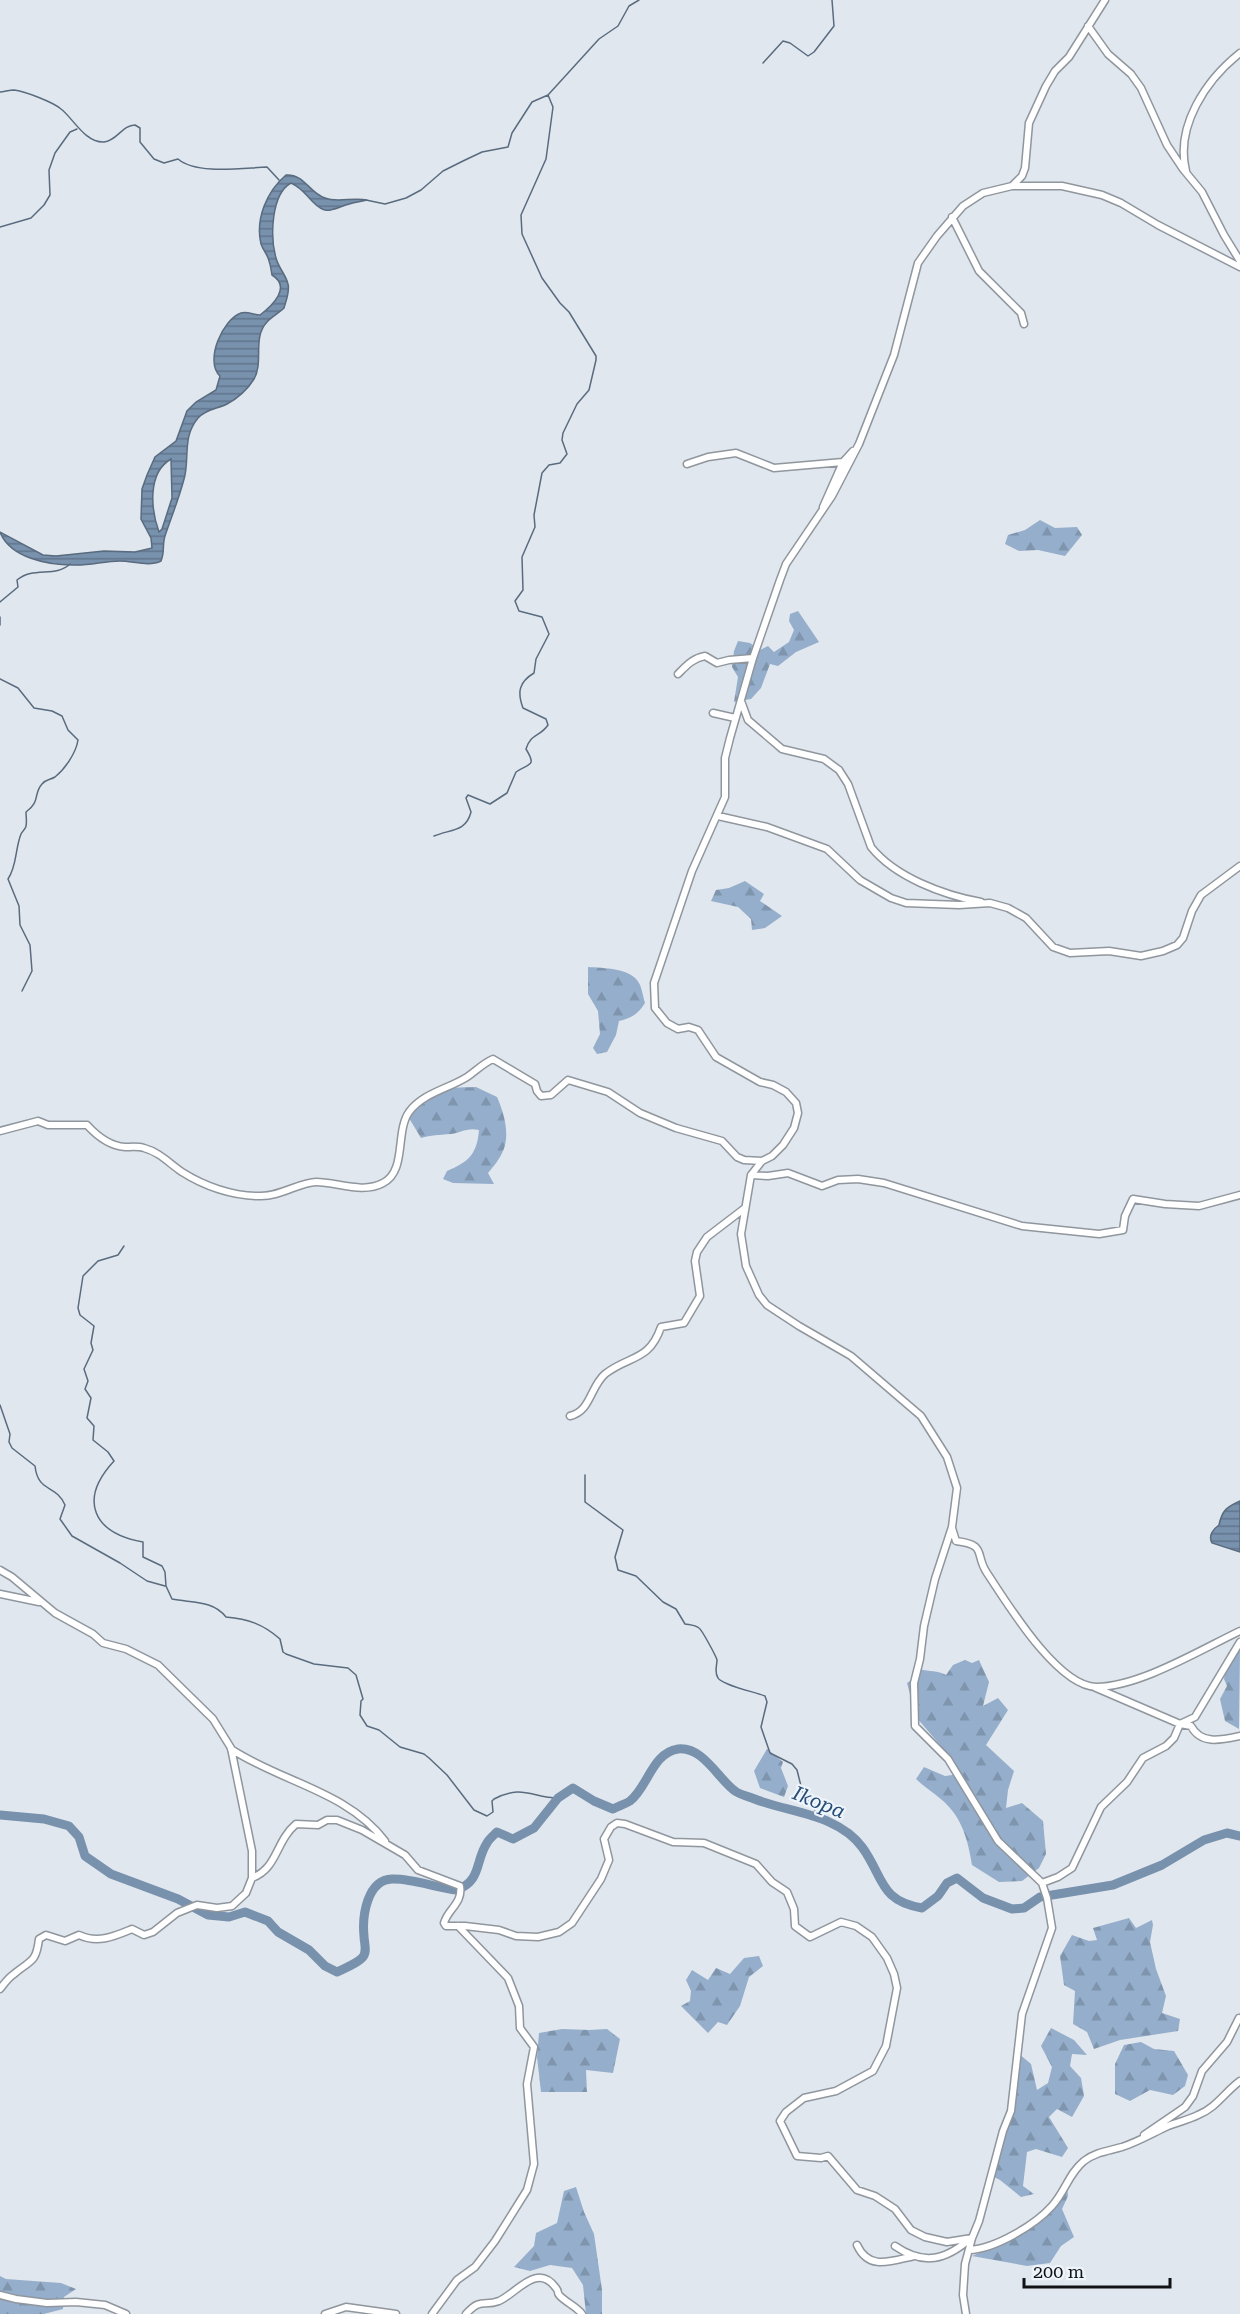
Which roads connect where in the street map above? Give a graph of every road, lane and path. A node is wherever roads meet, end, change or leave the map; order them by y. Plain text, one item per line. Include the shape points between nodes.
1 (1105, 0) edge
2 (1088, 26) junction
3 (1240, 53) edge
4 (1186, 171) junction
5 (1012, 186) junction
6 (952, 217) junction
7 (1240, 261) edge
8 (1240, 267) edge
9 (1024, 324) dead end
10 (859, 444) junction
11 (843, 462) junction
12 (687, 464) dead end
13 (821, 514) junction
14 (753, 658) junction
15 (678, 675) dead end
16 (740, 700) junction
17 (713, 713) dead end
18 (735, 718) junction
19 (718, 816) junction
20 (1240, 866) edge
21 (990, 903) junction
22 (0, 1131) edge
23 (762, 1161) junction
24 (751, 1175) junction
25 (1240, 1195) edge
26 (746, 1208) junction
27 (570, 1416) dead end
28 (952, 1527) junction
29 (0, 1570) edge
30 (0, 1594) edge
31 (39, 1602) junction
32 (1240, 1630) edge
33 (1240, 1642) edge
34 (1094, 1687) junction
35 (1180, 1724) junction
36 (1240, 1736) edge
37 (231, 1748) junction
38 (387, 1844) junction
39 (252, 1878) junction
40 (1042, 1883) junction
41 (458, 1926) junction
42 (0, 1989) edge
43 (1239, 2018) edge
44 (1240, 2081) edge
45 (1140, 2139) junction
46 (972, 2238) junction
47 (856, 2245) dead end
48 (895, 2246) dead end
49 (969, 2250) junction
50 (914, 2256) junction
51 (0, 2295) edge
52 (126, 2314) edge
53 (325, 2314) edge
54 (396, 2314) edge
55 (432, 2314) edge
56 (466, 2314) edge
57 (582, 2314) edge
58 (966, 2314) edge

1 - 2 street
2 - 4 street via 1141,88 1167,145
2 - 5 street via 1069,57 1055,70 1036,105 1029,123 1025,168
3 - 4 street via 1205,88 1183,141
4 - 7 street
5 - 6 street via 983,193
5 - 8 street via 1062,186 1102,195
6 - 9 street via 979,271 1021,314
6 - 10 street via 918,263 894,355
10 - 11 street
10 - 13 street
11 - 12 street via 774,468 736,453
11 - 13 street
13 - 14 street via 786,564
14 - 15 street via 717,663 700,657
14 - 16 street
16 - 18 street
16 - 21 street via 748,720 782,748 824,759 839,770 871,847 888,863 932,886
17 - 18 street
18 - 19 street via 725,758 725,797
19 - 21 street via 767,827 827,849 860,880 906,903
19 - 23 street via 692,871 671,930 654,983 656,1008 667,1023 678,1029 698,1030 716,1057 786,1092 796,1103 794,1128 783,1145
20 - 21 street via 1201,895 1177,945 1141,956 1109,951 1061,952 1026,918
22 - 23 street via 39,1121 48,1125 87,1125 109,1143 142,1147 166,1158 195,1180 234,1195 261,1197 314,1182 369,1187 384,1183 393,1174 409,1113 426,1097 468,1077 493,1059 535,1084 541,1096 551,1095 568,1080 608,1092 640,1113 676,1128 723,1141 744,1160
23 - 24 street
24 - 25 street via 788,1173 822,1186 858,1179 884,1183 1022,1226 1099,1234 1124,1230 1133,1199 1198,1206
24 - 26 street
26 - 27 street via 707,1237 698,1251 695,1261 700,1296 684,1323 661,1327 648,1350 607,1373 597,1382 582,1410
26 - 28 street via 741,1234 746,1266 759,1295 767,1305 850,1356 921,1416 947,1457 957,1488
28 - 34 street via 956,1541 970,1542 978,1549 984,1569 1053,1662
28 - 40 street via 924,1626 914,1683 915,1726 948,1759 998,1841
29 - 31 street
30 - 31 street
31 - 37 street via 103,1643 158,1665 213,1719
32 - 34 street via 1140,1678
33 - 35 street via 1195,1717
34 - 35 street
35 - 36 street via 1191,1726 1195,1734 1206,1739
35 - 40 street via 1174,1738 1143,1758 1127,1782 1101,1806 1072,1868
37 - 38 street via 350,1807
37 - 39 street via 252,1851
38 - 39 street via 337,1820 318,1825 296,1824 282,1839 268,1869
38 - 41 street via 405,1855 418,1870 460,1886 459,1900 444,1923
39 - 42 street via 246,1893 232,1906 197,1905 144,1935 132,1929 114,1938 80,1935 65,1941 46,1935 39,1939 37,1953 28,1965
40 - 46 street via 1052,1928 1022,2014 1011,2111
41 - 46 street via 499,1930 516,1936 538,1937 559,1932 572,1923 601,1879 609,1860 604,1839 617,1823 673,1842 704,1843 756,1864 787,1892 795,1926 810,1937 841,1922 872,1937 887,1958 897,1988 886,2046 873,2071 836,2091 804,2098 780,2121 797,2156 828,2156 857,2190 895,2209 911,2229 925,2237 946,2242
41 - 55 street via 508,1978 519,2006 520,2028 534,2047 527,2084 534,2164 527,2190 495,2241 475,2267 457,2280
43 - 45 street via 1227,2042 1202,2071 1185,2107
44 - 45 street via 1209,2110
45 - 49 street via 1086,2159 1053,2205 1040,2216 1011,2236
46 - 49 street
46 - 50 street via 946,2256
47 - 50 street via 861,2255 874,2262
48 - 50 street
49 - 58 street via 963,2295
51 - 52 street via 47,2303 105,2305
53 - 54 street via 346,2307
56 - 57 street via 483,2302 498,2302 534,2278 544,2279 555,2287 559,2296

